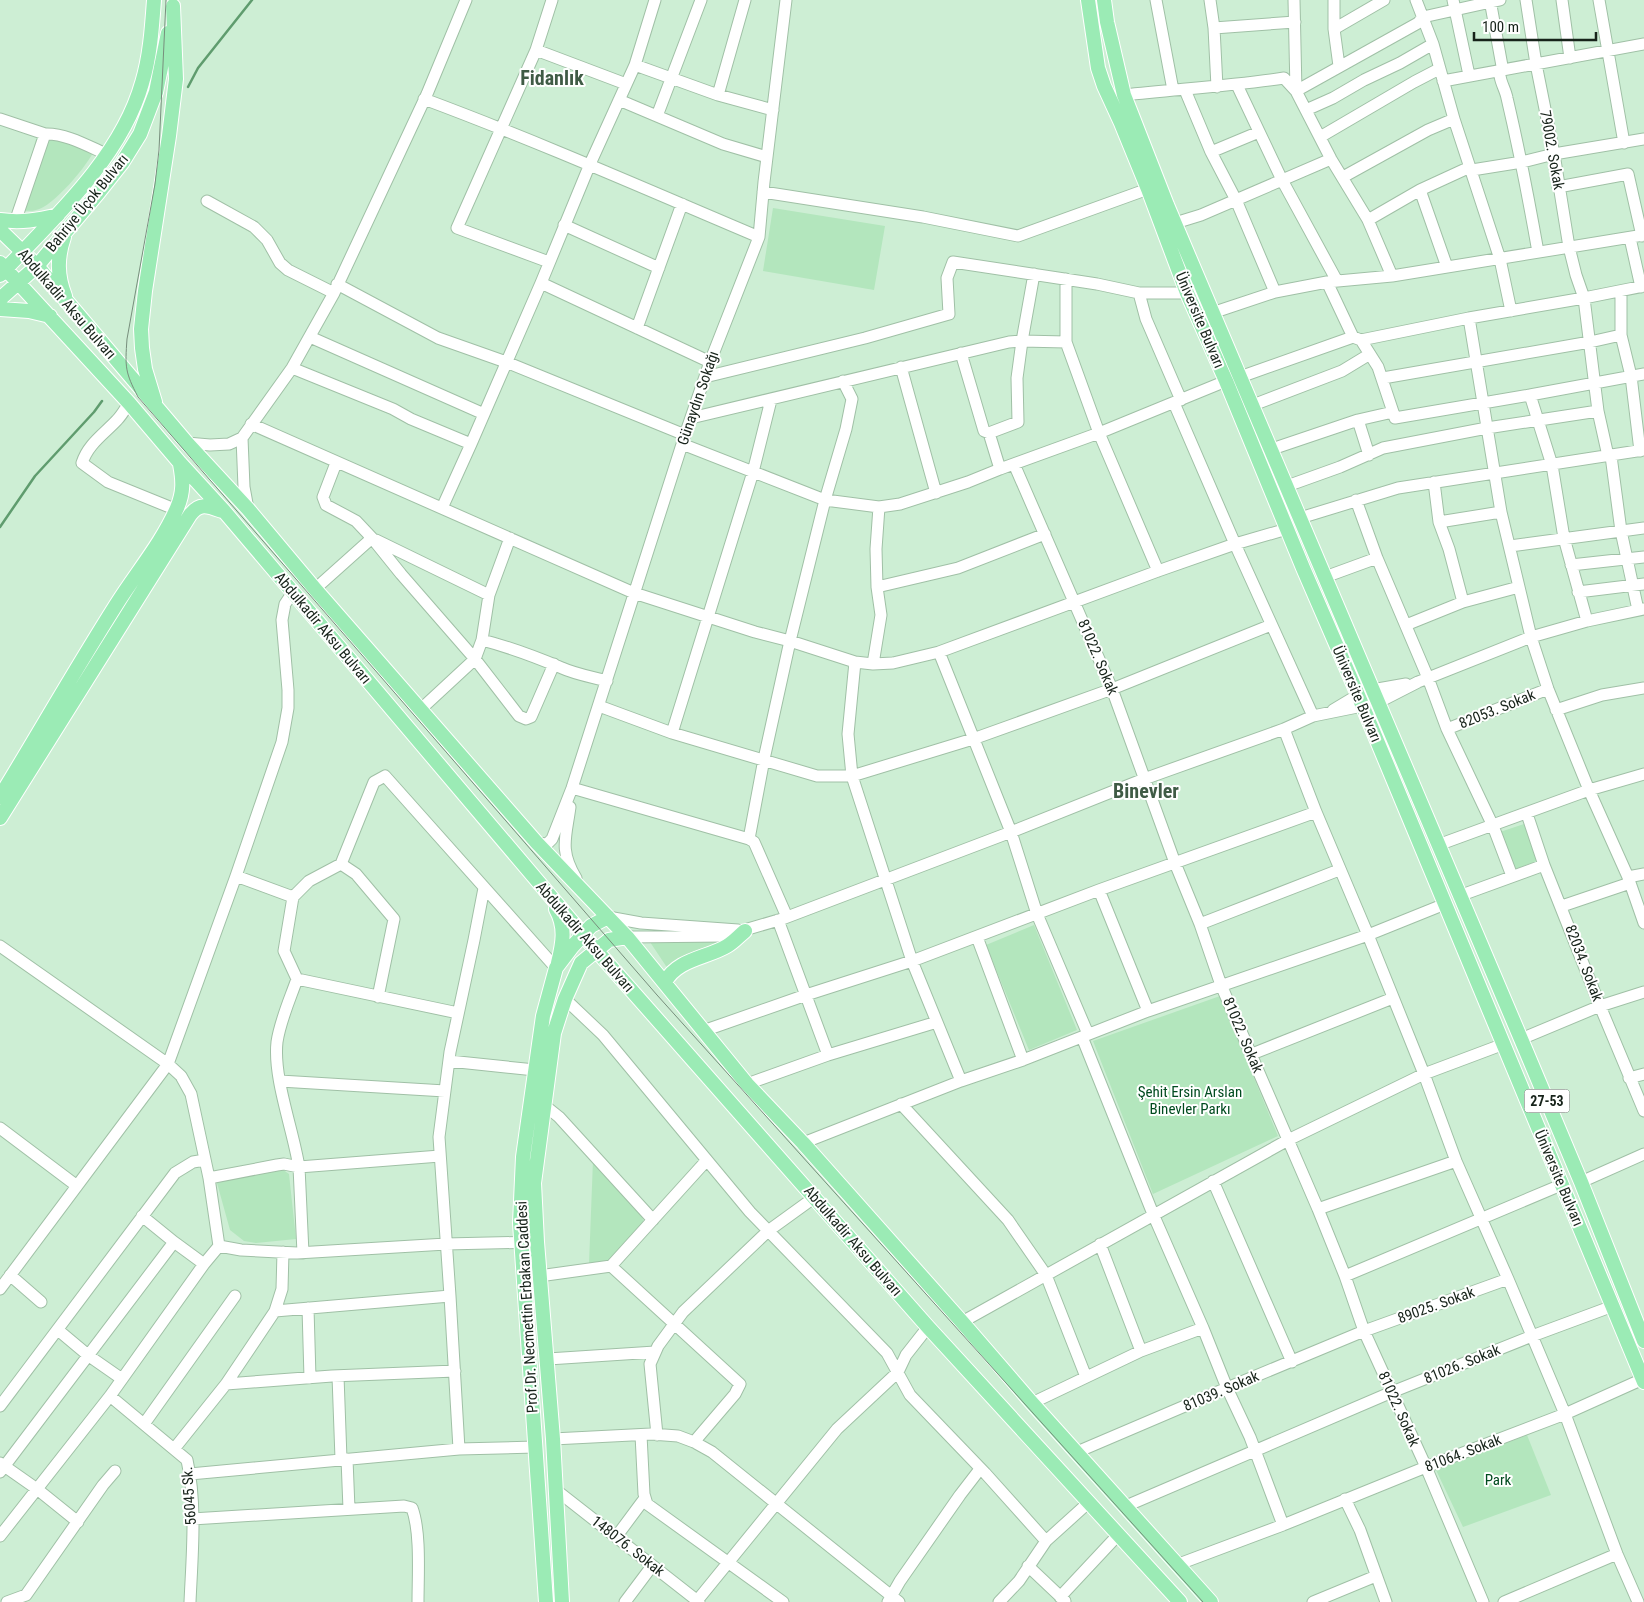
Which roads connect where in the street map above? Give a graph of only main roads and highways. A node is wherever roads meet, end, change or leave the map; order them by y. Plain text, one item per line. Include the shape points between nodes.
1 (154, 0) edge
2 (1088, 0) edge
3 (1104, 0) edge
4 (173, 3) edge
5 (59, 215) junction
6 (0, 220) edge
7 (0, 230) edge
8 (66, 232) junction
9 (23, 252) junction
10 (37, 266) junction
11 (2, 269) edge
12 (18, 283) junction
13 (0, 300) edge
14 (68, 304) junction
15 (0, 309) edge
16 (50, 316) junction
17 (157, 407) junction
18 (180, 463) junction
19 (178, 505) junction
20 (195, 508) junction
21 (224, 511) junction
22 (0, 797) edge
23 (0, 818) edge
24 (548, 895) junction
25 (608, 917) junction
26 (745, 931) road end
27 (583, 934) junction
28 (627, 937) junction
29 (596, 950) junction
30 (556, 968) junction
31 (665, 982) junction
32 (530, 1242) junction
33 (1644, 1342) edge
34 (1643, 1381) edge
35 (546, 1602) edge
36 (562, 1602) edge
37 (1180, 1602) edge
38 (1211, 1602) edge

1 - 5 main road, Bahriye Üçok Bulvarı via 142,84 126,123
2 - 34 main road, Üniversite Bulvarı via 1101,77 1197,318
3 - 33 main road, Üniversite Bulvarı / 27-53 via 1124,96 1175,223 1581,1182
4 - 8 main road, Bahriye Üçok Bulvarı via 158,85 140,134 122,163
4 - 17 main road via 176,79 141,329 146,369
5 - 6 main road via 32,221
5 - 9 main road, Bahriye Üçok Bulvarı
7 - 9 main road, Abdulkadir Aksu Bulvarı
8 - 10 main road, Bahriye Üçok Bulvarı
8 - 14 main road via 58,262 61,287
9 - 10 main road, Abdulkadir Aksu Bulvarı
9 - 11 main road, Bahriye Üçok Bulvarı
10 - 12 main road, Bahriye Üçok Bulvarı
10 - 14 main road, Abdulkadir Aksu Bulvarı
11 - 12 main road, Abdulkadir Aksu Bulvarı
12 - 13 main road, Bahriye Üçok Bulvarı
12 - 16 main road, Abdulkadir Aksu Bulvarı
14 - 17 main road, Abdulkadir Aksu Bulvarı
15 - 16 main road
16 - 18 main road, Abdulkadir Aksu Bulvarı
17 - 25 main road, Abdulkadir Aksu Bulvarı via 537,843
18 - 19 main road via 183,492
18 - 21 main road, Abdulkadir Aksu Bulvarı
19 - 20 main road via 189,501
19 - 22 main road via 164,533 116,604
20 - 21 main road via 204,506
20 - 23 main road
21 - 24 main road, Abdulkadir Aksu Bulvarı
24 - 27 main road, Abdulkadir Aksu Bulvarı
24 - 30 main road via 563,925 564,937
25 - 27 main road, Prof.Dr. Necmettin Erbakan Caddesi
25 - 28 main road, Abdulkadir Aksu Bulvarı
26 - 31 main road via 728,946 681,966 669,974
27 - 29 main road, Abdulkadir Aksu Bulvarı
27 - 30 main road, Prof.Dr. Necmettin Erbakan Caddesi
28 - 29 main road, Prof.Dr. Necmettin Erbakan Caddesi via 609,940
28 - 31 main road, Abdulkadir Aksu Bulvarı
29 - 32 main road, Prof.Dr. Necmettin Erbakan Caddesi via 581,963 554,1033 534,1183
29 - 37 main road, Abdulkadir Aksu Bulvarı via 928,1327
30 - 32 main road, Prof.Dr. Necmettin Erbakan Caddesi via 543,1016 523,1157 520,1224
31 - 38 main road, Abdulkadir Aksu Bulvarı via 747,1084
32 - 35 main road, Prof.Dr. Necmettin Erbakan Caddesi via 535,1447
32 - 36 main road, Prof.Dr. Necmettin Erbakan Caddesi via 540,1276 548,1359

